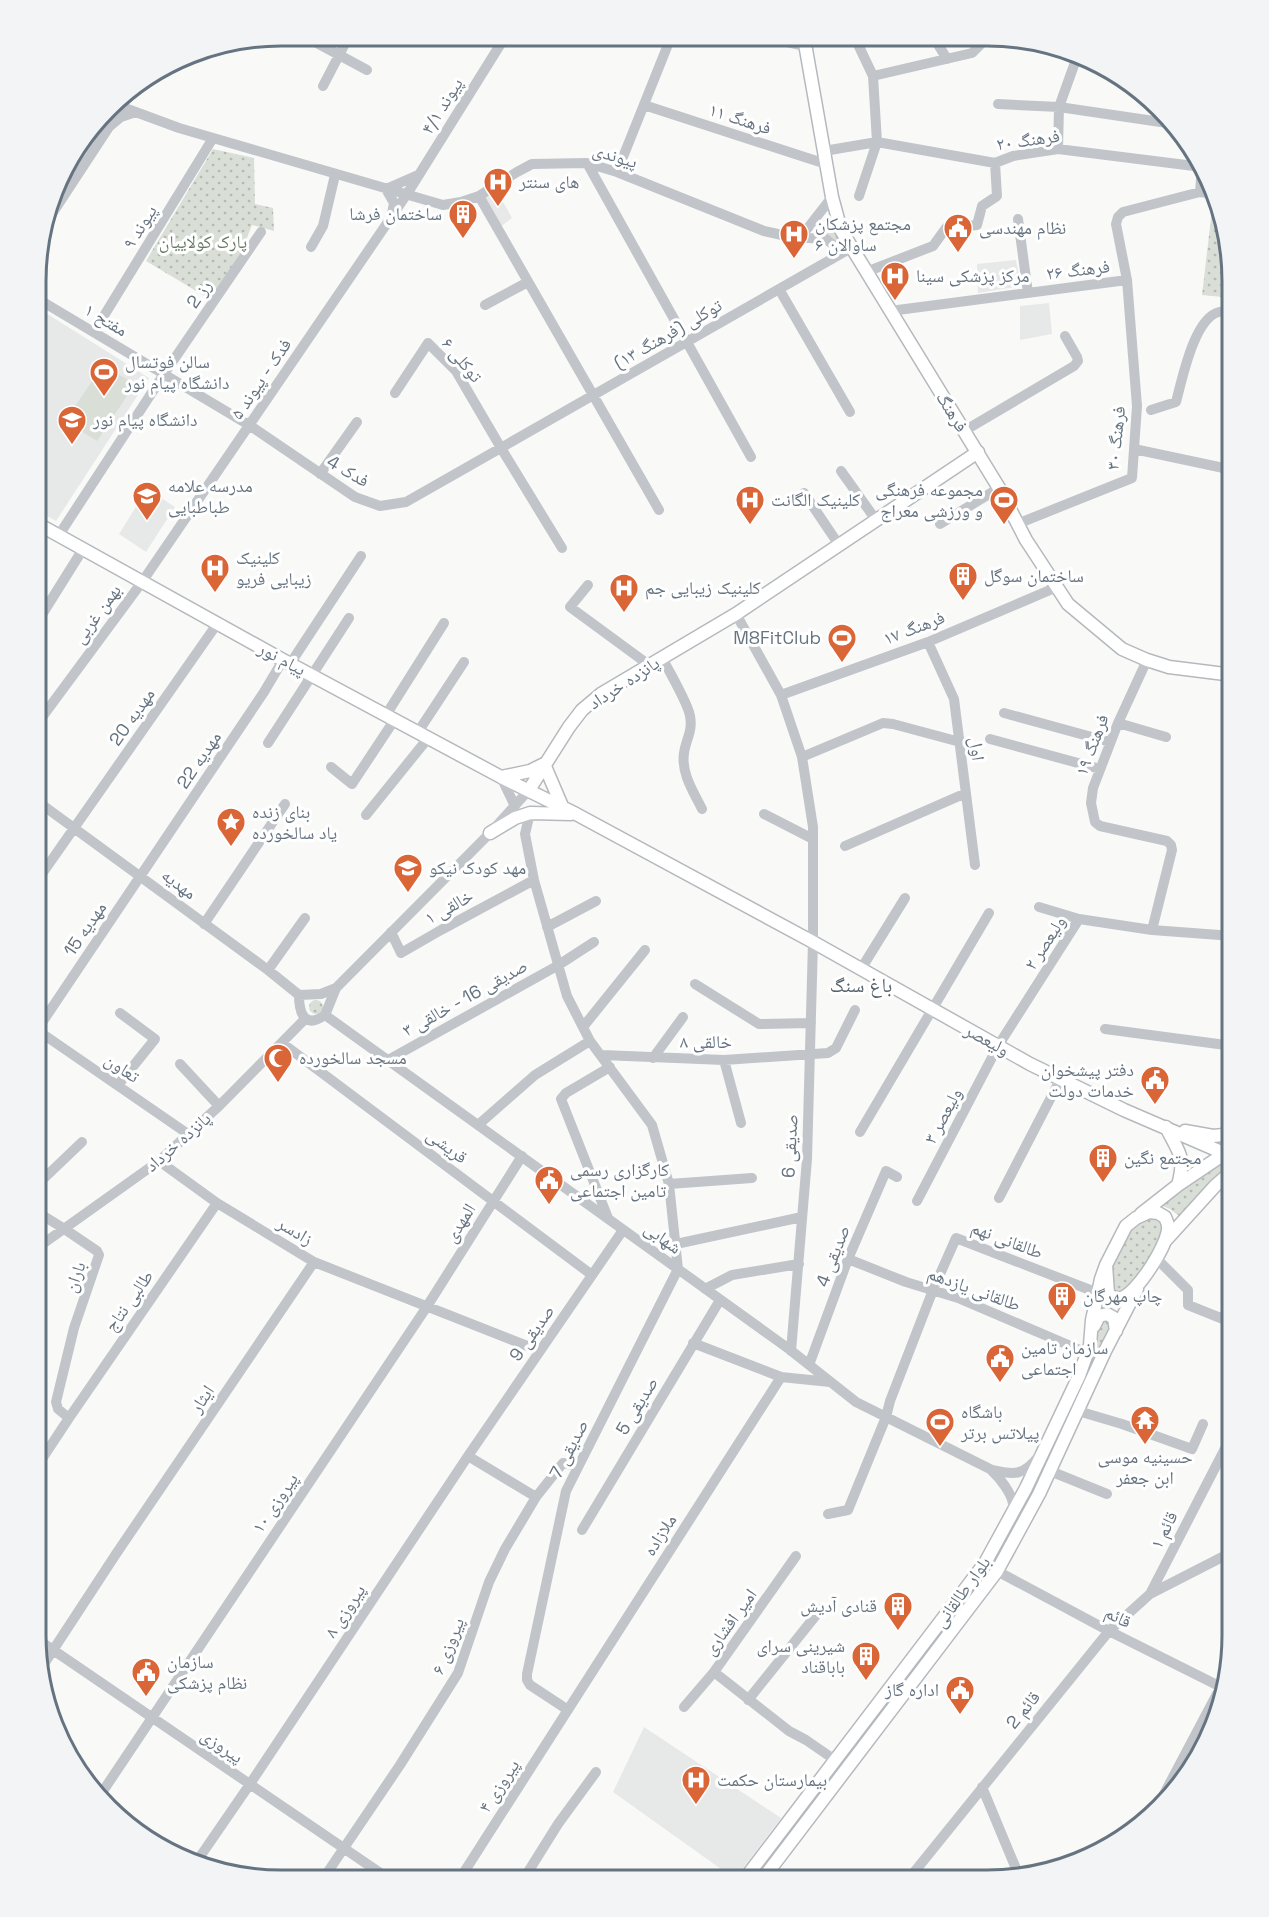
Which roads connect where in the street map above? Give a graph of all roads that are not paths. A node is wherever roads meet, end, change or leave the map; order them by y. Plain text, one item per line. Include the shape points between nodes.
1 (322, 46) edge
2 (344, 46) edge
3 (500, 46) edge
4 (805, 46) edge
5 (859, 46) edge
6 (939, 46) edge
7 (979, 46) edge
8 (667, 47) dead end
9 (339, 55) junction
10 (946, 59) junction
11 (1075, 63) edge
12 (367, 70) dead end
13 (873, 76) junction
14 (323, 86) dead end
15 (998, 104) dead end
16 (644, 105) junction
17 (1059, 107) junction
18 (124, 108) edge
19 (136, 112) junction
20 (109, 122) edge
21 (1160, 122) edge
22 (109, 127) junction
23 (213, 138) junction
24 (877, 142) junction
25 (1058, 149) junction
26 (825, 158) junction
27 (587, 163) junction
28 (995, 164) junction
29 (1192, 166) edge
30 (617, 172) junction
31 (335, 175) junction
32 (418, 175) junction
33 (1201, 183) edge
34 (386, 189) junction
35 (1200, 192) junction
36 (1205, 193) edge
37 (407, 194) junction
38 (479, 196) junction
39 (859, 196) dead end
40 (832, 198) junction
41 (61, 200) edge
42 (430, 202) junction
43 (391, 217) junction
44 (1018, 219) dead end
45 (261, 232) dead end
46 (791, 237) junction
47 (311, 247) dead end
48 (851, 248) junction
49 (832, 259) junction
50 (866, 272) junction
51 (1127, 280) junction
52 (528, 282) junction
53 (779, 290) junction
54 (1028, 293) junction
55 (46, 304) edge
56 (485, 305) dead end
57 (890, 311) junction
58 (1222, 312) edge
59 (94, 332) junction
60 (1065, 336) dead end
61 (688, 342) junction
62 (164, 374) junction
63 (395, 393) dead end
64 (594, 395) junction
65 (1151, 410) dead end
66 (850, 412) dead end
67 (357, 422) dead end
68 (249, 425) junction
69 (964, 431) junction
70 (501, 448) junction
71 (1134, 449) junction
72 (978, 452) junction
73 (751, 457) dead end
74 (1222, 468) edge
75 (841, 471) dead end
76 (320, 474) junction
77 (999, 488) junction
78 (804, 493) dead end
79 (659, 510) dead end
80 (876, 520) junction
81 (940, 524) dead end
82 (1017, 524) junction
83 (46, 529) edge
84 (59, 536) junction
85 (839, 545) junction
86 (562, 548) dead end
87 (83, 549) junction
88 (361, 556) dead end
89 (142, 582) junction
90 (588, 585) dead end
91 (1057, 587) junction
92 (46, 608) edge
93 (736, 614) junction
94 (348, 618) dead end
95 (444, 623) dead end
96 (217, 624) junction
97 (928, 642) junction
98 (662, 657) junction
99 (1147, 660) junction
100 (286, 662) junction
101 (465, 662) dead end
102 (649, 665) junction
103 (1222, 674) edge
104 (312, 676) junction
105 (781, 695) junction
106 (46, 712) edge
107 (1004, 713) dead end
108 (390, 717) junction
109 (1118, 723) junction
110 (424, 735) junction
111 (1166, 737) dead end
112 (990, 739) dead end
113 (960, 742) junction
114 (1110, 742) junction
115 (268, 743) dead end
116 (802, 757) junction
117 (544, 764) junction
118 (331, 767) dead end
119 (1100, 769) junction
120 (501, 777) junction
121 (529, 790) junction
122 (966, 793) junction
123 (285, 804) dead end
124 (515, 806) junction
125 (562, 806) junction
126 (46, 807) edge
127 (702, 809) dead end
128 (530, 813) junction
129 (576, 814) junction
130 (764, 814) dead end
131 (366, 815) dead end
132 (75, 828) junction
133 (490, 833) junction
134 (813, 839) junction
135 (845, 846) dead end
136 (975, 865) dead end
137 (46, 868) edge
138 (140, 876) junction
139 (534, 880) junction
140 (904, 898) dead end
141 (596, 901) dead end
142 (1039, 907) dead end
143 (989, 913) dead end
144 (305, 918) dead end
145 (1079, 919) junction
146 (204, 924) junction
147 (547, 927) junction
148 (1152, 930) junction
149 (391, 932) junction
150 (1222, 935) edge
151 (594, 942) dead end
152 (813, 942) junction
153 (645, 950) dead end
154 (558, 966) junction
155 (861, 969) junction
156 (268, 970) junction
157 (695, 984) dead end
158 (336, 988) junction
159 (299, 995) junction
160 (855, 1010) dead end
161 (934, 1010) junction
162 (120, 1013) dead end
163 (325, 1015) junction
164 (46, 1017) edge
165 (683, 1017) dead end
166 (305, 1019) junction
167 (811, 1023) junction
168 (583, 1027) junction
169 (1106, 1029) dead end
170 (46, 1036) edge
171 (591, 1041) junction
172 (282, 1043) junction
173 (1222, 1045) edge
174 (998, 1046) junction
175 (810, 1055) junction
176 (602, 1056) junction
177 (653, 1058) junction
178 (388, 1060) junction
179 (724, 1060) junction
180 (180, 1064) dead end
181 (610, 1067) junction
182 (1060, 1080) junction
183 (118, 1085) junction
184 (219, 1106) junction
185 (741, 1123) dead end
186 (478, 1125) junction
187 (1166, 1127) junction
188 (860, 1132) dead end
189 (188, 1134) junction
190 (1222, 1135) edge
191 (82, 1142) dead end
192 (1222, 1150) edge
193 (522, 1156) junction
194 (1222, 1158) edge
195 (159, 1161) junction
196 (46, 1176) edge
197 (897, 1177) dead end
198 (752, 1178) dead end
199 (1222, 1182) edge
200 (669, 1184) junction
201 (1178, 1185) junction
202 (999, 1198) dead end
203 (493, 1201) junction
204 (918, 1201) dead end
205 (217, 1203) junction
206 (802, 1217) junction
207 (46, 1218) edge
208 (1136, 1218) junction
209 (608, 1219) junction
210 (63, 1228) junction
211 (623, 1230) junction
212 (46, 1241) edge
213 (1165, 1241) junction
214 (676, 1244) junction
215 (1155, 1258) junction
216 (848, 1259) junction
217 (315, 1262) junction
218 (799, 1264) junction
219 (1106, 1266) junction
220 (678, 1269) junction
221 (592, 1275) junction
222 (1140, 1284) junction
223 (705, 1289) junction
224 (933, 1290) junction
225 (1098, 1293) junction
226 (720, 1300) junction
227 (426, 1308) junction
228 (1222, 1319) edge
229 (1116, 1331) junction
230 (1091, 1333) junction
231 (693, 1343) junction
232 (540, 1351) junction
233 (791, 1351) junction
234 (1087, 1353) junction
235 (809, 1365) junction
236 (781, 1377) junction
237 (830, 1382) junction
238 (1078, 1411) junction
239 (886, 1417) junction
240 (69, 1418) junction
241 (1203, 1424) dead end
242 (1044, 1450) junction
243 (46, 1453) edge
244 (1222, 1454) edge
245 (468, 1456) junction
246 (578, 1466) junction
247 (992, 1470) junction
248 (1050, 1471) junction
249 (1107, 1494) dead end
250 (536, 1497) junction
251 (828, 1514) dead end
252 (1010, 1520) junction
253 (582, 1530) dead end
254 (796, 1556) dead end
255 (1222, 1558) edge
256 (997, 1571) junction
257 (1150, 1594) junction
258 (821, 1609) dead end
259 (1109, 1631) junction
260 (47, 1646) edge
261 (53, 1650) junction
262 (48, 1658) edge
263 (714, 1672) junction
264 (1217, 1685) edge
265 (748, 1700) junction
266 (684, 1707) dead end
267 (568, 1710) junction
268 (1209, 1713) edge
269 (151, 1718) junction
270 (835, 1760) junction
271 (596, 1772) dead end
272 (1172, 1780) edge
273 (250, 1784) junction
274 (981, 1787) junction
275 (104, 1789) edge
276 (344, 1848) junction
277 (200, 1856) edge
278 (1016, 1868) edge
279 (329, 1870) edge
280 (376, 1870) edge
281 (465, 1870) edge
282 (529, 1870) edge
283 (752, 1870) edge
284 (770, 1870) edge
285 (916, 1870) edge

1 - 9 street
2 - 9 street
3 - 32 street, پیوند ۴/۱
4 - 26 main road, فرهنگ
5 - 13 street
6 - 10 street
7 - 10 street via 972,53
8 - 16 street
9 - 12 street
9 - 14 street
10 - 13 street
11 - 17 street
13 - 24 street
15 - 17 street
16 - 26 street, فرهنگ ۱۱
16 - 30 street
17 - 21 street
17 - 25 street
18 - 19 street
19 - 22 street
19 - 23 street
20 - 22 street
22 - 41 street
23 - 31 street
23 - 59 street, پیوند ۹
24 - 26 street, فرهنگ ٢٠
24 - 28 street, فرهنگ ٢٠
24 - 39 street
25 - 28 street, فرهنگ ٢٠ via 1013,156
25 - 29 street, فرهنگ ٢٠
26 - 40 main road, فرهنگ
27 - 30 street, پیوندی
27 - 38 street, پیوندی via 532,164
27 - 61 street
28 - 50 street via 997,196 982,206 977,225 946,228 933,246
30 - 46 street, پیوندی via 764,231
31 - 34 street
31 - 47 street via 323,226
32 - 34 street
32 - 37 street, پیوند ۴/۱
32 - 42 street via 420,191
33 - 35 street
34 - 37 street
34 - 43 street via 394,203
35 - 36 street
35 - 51 street, فرهنگ ۳۰ via 1123,212 1118,217
37 - 42 street, پیوندی
37 - 43 street, فدک - پیوند ۵
38 - 42 street, پیوندی via 443,205
38 - 52 street
40 - 46 street via 807,229
40 - 48 main road, فرهنگ
43 - 68 street, فدک - پیوند ۵
44 - 54 street
45 - 62 street, رز 2
46 - 49 street, پیوندی via 826,239 835,250
48 - 49 street, توکلی (فرهنگ ۱۳)
48 - 50 main road, فرهنگ
49 - 53 street, توکلی (فرهنگ ۱۳)
50 - 57 main road, فرهنگ
51 - 54 street, فرهنگ ۲۶
51 - 71 street, فرهنگ ۳۰ via 1137,406
52 - 56 street
52 - 64 street
53 - 61 street, توکلی (فرهنگ ۱۳)
53 - 66 street
54 - 57 street, فرهنگ ۲۶
55 - 59 street, مفتح ۱
57 - 69 main road, فرهنگ
58 - 65 street via 1207,320 1197,334 1176,402
59 - 62 street, مفتح ۱
60 - 69 street via 1077,357 1074,366
61 - 64 street, توکلی (فرهنگ ۱۳)
61 - 73 street
62 - 68 street, مفتح ۱
62 - 84 street, رز 2
63 - 70 street, توکلی ۶ via 428,344 456,371
64 - 70 street, توکلی (فرهنگ ۱۳)
64 - 79 street
67 - 76 street
68 - 76 street, فدک 4
68 - 89 street, فدک - پیوند ۵
69 - 72 main road, فرهنگ
70 - 76 street, فدک 4 via 406,502 380,506 356,497
70 - 86 street
71 - 74 street
71 - 82 street, فرهنگ ۳۰ via 1132,478
72 - 77 main road, فرهنگ
72 - 80 main road, پانزده خرداد
75 - 80 street
77 - 81 street
77 - 82 main road, فرهنگ
78 - 85 street
80 - 85 main road, پانزده خرداد
82 - 91 main road, فرهنگ
83 - 84 main road, پیام نور
84 - 87 main road, پیام نور
85 - 93 main road, پانزده خرداد
87 - 89 main road, پیام نور
87 - 92 street
88 - 100 street, مهدیه 22
89 - 96 main road, پیام نور
89 - 106 street, بهمن غربی
90 - 102 street via 570,607
91 - 97 street, فرهنگ ۱۷
91 - 99 main road, فرهنگ via 1068,604 1122,648
93 - 98 main road, پانزده خرداد
93 - 105 street
94 - 104 street
95 - 108 street
96 - 100 main road, پیام نور
96 - 132 street, مهدیه 20
97 - 105 street, فرهنگ ۱۷
97 - 113 street, اول via 954,699
98 - 102 main road, پانزده خرداد
98 - 127 street via 690,714 691,732 683,765
99 - 103 main road, فرهنگ
99 - 109 street, فرهنگ ۱۹
100 - 104 main road, پیام نور
100 - 138 street, مهدیه 22
101 - 110 street
102 - 117 main road, پانزده خرداد via 582,710
104 - 108 main road, پیام نور
104 - 115 street
105 - 116 street
107 - 114 street
108 - 110 main road, پیام نور
108 - 118 street via 352,784
109 - 111 street
109 - 114 street, فرهنگ ۱۹
110 - 120 main road, پیام نور
110 - 131 street
112 - 119 street
113 - 116 street via 883,723
113 - 122 street, اول
114 - 119 street, فرهنگ ۱۹
116 - 134 street
117 - 120 main road
117 - 121 main road, پانزده خرداد
117 - 125 main road
119 - 148 street, فرهنگ ۱۹ via 1091,803 1095,822 1171,845
120 - 121 main road, پیام نور
120 - 124 street
121 - 124 street, پانزده خرداد
121 - 125 main road, ولیعصر
122 - 135 street
122 - 136 street, اول
123 - 146 street
124 - 133 street, پانزده خرداد
125 - 129 main road, ولیعصر
126 - 132 street, مهدیه
128 - 129 main road, ولیعصر
128 - 133 main road, ولیعصر
128 - 139 street via 525,834
129 - 152 main road, ولیعصر
130 - 134 street
132 - 137 street, مهدیه 20
132 - 138 street, مهدیه
133 - 149 street, پانزده خرداد
134 - 152 street
138 - 146 street, مهدیه
138 - 164 street, مهدیه 15
139 - 147 street
139 - 149 street, خالقی ١ via 401,953
140 - 155 street
141 - 147 street
142 - 145 street
143 - 161 street
144 - 156 street
145 - 148 street, ولیعصر ٢
145 - 174 street, ولیعصر ٢
146 - 156 street, مهدیه
147 - 154 street
148 - 150 street, ولیعصر ٢
149 - 158 street, پانزده خرداد
151 - 154 street, صدیقی 16 - خالقی ۳
152 - 155 main road, ولیعصر
152 - 167 street, صدیقی 6
153 - 168 street
154 - 168 street via 567,996
154 - 178 street, صدیقی 16 - خالقی ۳
155 - 161 main road, ولیعصر
156 - 159 street, مهدیه
157 - 167 street via 759,1024
158 - 159 street via 321,994
158 - 163 street, پانزده خرداد
159 - 166 street
160 - 175 street, خالقی ۸ via 836,1048
161 - 174 main road, ولیعصر
161 - 188 street
162 - 183 street via 155,1039
163 - 166 street
163 - 178 street, شهابی
165 - 177 street
166 - 172 street, پانزده خرداد
167 - 175 street, صدیقی 6
168 - 171 street
169 - 173 street
170 - 183 street, تعاون
171 - 176 street
171 - 186 street via 535,1075
172 - 184 street, پانزده خرداد
172 - 203 street, قریشی
174 - 182 main road, ولیعصر
174 - 204 street, ولیعصر ٣
175 - 179 street, خالقی ۸
175 - 206 street, صدیقی 6
176 - 177 street, خالقی ۸
176 - 181 street
177 - 179 street, خالقی ۸
178 - 186 street, شهابی
179 - 185 street
180 - 184 street
181 - 200 street via 652,1125
181 - 209 street via 566,1092 561,1099
182 - 187 main road, ولیعصر
182 - 202 street
183 - 189 street, تعاون
184 - 189 street, پانزده خرداد
186 - 193 street, شهابی
187 - 190 main road
187 - 192 main road, ولیعصر
187 - 201 main road via 1183,1159
189 - 195 street, پانزده خرداد
191 - 196 street
193 - 203 street, المهدی
193 - 209 street, شهابی
194 - 201 main road
195 - 205 street, زادسر
195 - 210 street, پانزده خرداد
197 - 216 street, صدیقی 4 via 886,1171
198 - 200 street
199 - 213 main road
200 - 214 street
201 - 208 main road
203 - 221 street, قریشی
203 - 227 street, المهدی
205 - 217 street, زادسر
205 - 240 street, طالبی نتاج
206 - 214 street
206 - 218 street, صدیقی 6
207 - 210 street
208 - 213 main road via 1149,1212 1165,1217
208 - 219 main road, بلوار طالقانی via 1126,1226
209 - 211 street, شهابی
210 - 212 street, پانزده خرداد
210 - 240 street, باران via 97,1251 99,1258 74,1328 56,1402 58,1410
211 - 220 street, شهابی
211 - 221 street, صدیقی 9
213 - 215 main road, بلوار طالقانی
214 - 220 street
215 - 222 main road, بلوار طالقانی
215 - 228 street via 1188,1290 1188,1305
216 - 224 street, طالقانی یازدهم
216 - 235 street, صدیقی 4
217 - 227 street, زادسر
217 - 261 street, ایثار
218 - 223 street via 732,1275
218 - 233 street, صدیقی 6
219 - 222 main road via 1108,1294 1113,1298 1128,1294
219 - 225 main road, بلوار طالقانی
220 - 223 street, شهابی
220 - 246 street, صدیقی 7
221 - 232 street, صدیقی 9
222 - 229 main road, بلوار طالقانی
223 - 226 street, شهابی
224 - 225 street, طالقانی نهم via 956,1238
224 - 234 street, طالقانی یازدهم
224 - 239 street
225 - 230 main road, بلوار طالقانی
226 - 231 street, صدیقی 5
226 - 233 street, شهابی
227 - 232 street, زادسر
227 - 269 street, پیروزی ١٠
229 - 230 main road via 1114,1318 1107,1314 1099,1316
229 - 238 main road, بلوار طالقانی
230 - 234 main road, بلوار طالقانی
231 - 236 street
231 - 253 street, صدیقی 5
232 - 245 street, صدیقی 9
233 - 235 street, شهابی
234 - 242 main road, بلوار طالقانی
235 - 237 street, شهابی
236 - 237 street
236 - 267 street, ملازاده
237 - 239 street, شهابی via 856,1402
238 - 241 street via 1192,1449
238 - 248 main road, بلوار طالقانی
239 - 247 street, شهابی
239 - 251 street via 848,1510
240 - 243 street, طالبی نتاج
242 - 247 street via 1030,1467 1019,1473
242 - 252 main road, بلوار طالقانی
244 - 257 street, قائم ١
245 - 250 street
245 - 273 street, پیروزی ٨
246 - 250 street, پیروزی ۶ via 563,1463
246 - 267 street, صدیقی 7 via 566,1491 527,1674 530,1685
247 - 252 street via 1013,1504
248 - 249 street
248 - 256 main road, بلوار طالقانی
250 - 276 street, پیروزی ۶ via 489,1582 458,1673
252 - 270 main road, بلوار طالقانی via 985,1563
254 - 263 street, امیر افشاری
255 - 257 street
256 - 259 street, قائم
256 - 284 main road, بلوار طالقانی
257 - 259 street, قائم ١
258 - 265 street
259 - 264 street, قائم
259 - 274 street, قائم 2
260 - 261 street, پیروزی
261 - 262 street, ایثار
261 - 269 street, پیروزی
263 - 265 street, امیر افشاری
263 - 266 street
265 - 270 street, امیر افشاری
267 - 281 street, پیروزی ۴
268 - 272 street
269 - 273 street, پیروزی
269 - 275 street, پیروزی ١٠
270 - 283 main road, بلوار طالقانی
271 - 282 street
273 - 276 street, پیروزی
273 - 277 street, پیروزی ٨
274 - 278 street
274 - 285 street, قائم 2
276 - 279 street, پیروزی ۶
276 - 280 street, پیروزی

